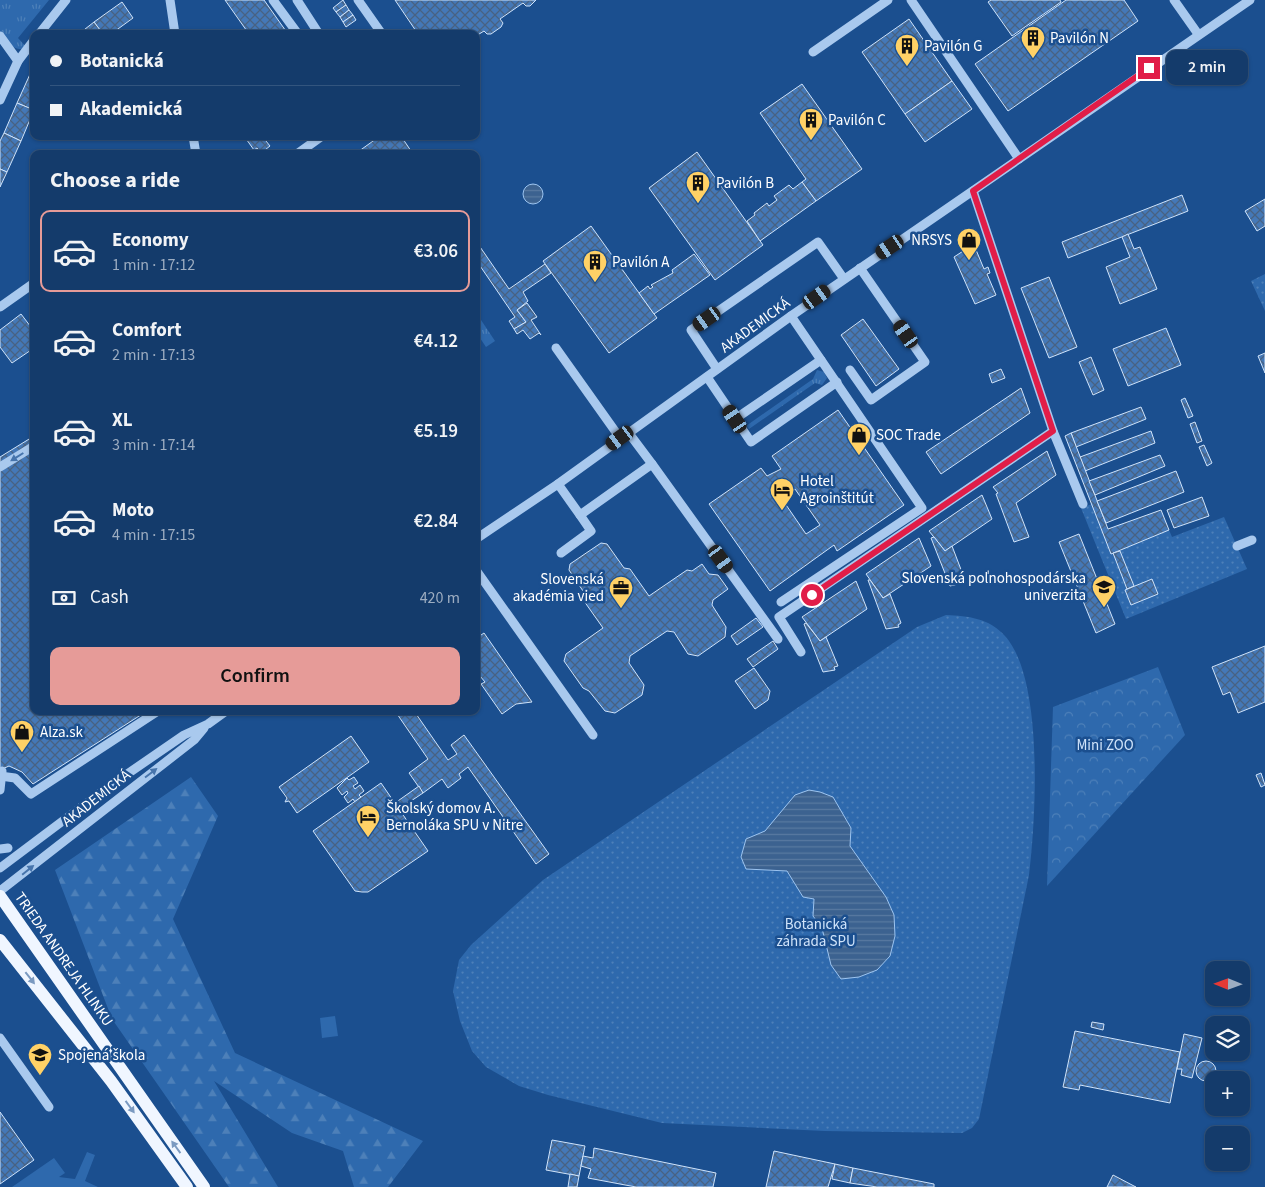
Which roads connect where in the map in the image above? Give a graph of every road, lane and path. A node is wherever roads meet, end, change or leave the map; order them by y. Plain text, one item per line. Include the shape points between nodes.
1 (66, 0) edge
2 (170, 0) edge
3 (274, 0) edge
4 (296, 0) edge
5 (358, 0) edge
6 (888, 0) edge
7 (911, 0) edge
8 (1174, 0) edge
9 (1250, 0) edge
10 (41, 30) edge
11 (174, 30) edge
12 (295, 30) edge
13 (316, 30) edge
14 (377, 30) edge
15 (1198, 34) junction
16 (0, 36) edge
17 (30, 45) edge
18 (813, 52) dead end
19 (18, 61) junction
20 (0, 100) edge
21 (315, 140) edge
22 (302, 150) edge
23 (1019, 159) junction
24 (973, 191) junction
25 (860, 268) junction
26 (844, 279) junction
27 (30, 286) edge
28 (0, 307) edge
29 (791, 316) junction
30 (556, 348) dead end
31 (822, 360) junction
32 (717, 369) junction
33 (850, 370) dead end
34 (707, 377) junction
35 (837, 382) junction
36 (735, 419) junction
37 (1053, 431) junction
38 (628, 432) junction
39 (620, 438) junction
40 (30, 448) edge
41 (652, 464) junction
42 (0, 467) edge
43 (558, 484) junction
44 (1083, 504) dead end
45 (580, 515) junction
46 (480, 536) edge
47 (1252, 540) dead end
48 (1237, 546) dead end
49 (561, 553) dead end
50 (480, 576) edge
51 (781, 602) dead end
52 (778, 639) dead end
53 (801, 652) dead end
54 (152, 715) edge
55 (220, 715) edge
56 (208, 724) junction
57 (593, 735) dead end
58 (1, 774) edge
59 (0, 790) edge
60 (0, 868) edge
61 (0, 891) edge
62 (0, 896) edge
63 (0, 940) edge
64 (0, 1038) edge
65 (49, 1107) dead end
66 (187, 1187) edge
67 (204, 1187) edge

1 - 10 street
2 - 11 street
3 - 12 street
4 - 13 street
5 - 14 street
6 - 18 street
7 - 23 street
8 - 15 street
9 - 15 street, AKADEMICKÁ
15 - 23 street, AKADEMICKÁ
16 - 19 street
17 - 19 street
19 - 20 street
21 - 22 street
23 - 24 street, AKADEMICKÁ
24 - 25 street, AKADEMICKÁ
24 - 37 street
25 - 26 street, AKADEMICKÁ
25 - 33 street via 925,362 871,400
26 - 29 street, AKADEMICKÁ
26 - 32 street via 818,242 691,330
27 - 28 street
29 - 31 street
29 - 32 street, AKADEMICKÁ
30 - 39 street
31 - 35 street
31 - 36 street
32 - 34 street, AKADEMICKÁ
34 - 36 street
34 - 38 street, AKADEMICKÁ
35 - 36 street via 751,442
35 - 51 street via 922,508
37 - 44 street
37 - 53 street via 779,617
38 - 39 street, AKADEMICKÁ
38 - 41 street
39 - 43 street, AKADEMICKÁ
40 -> 42 street
41 - 45 street
41 - 52 street
43 - 45 street
43 - 46 street, AKADEMICKÁ
45 - 49 street via 591,531
47 - 48 street
50 - 57 street
54 - 58 street via 31,794 15,778
55 - 56 street, AKADEMICKÁ
56 - 60 street, AKADEMICKÁ via 184,736 120,779
61 -> 56 street, AKADEMICKÁ via 194,740
58 - 59 street
67 -> 62 main road, TRIEDA ANDREJA HLINKU
63 -> 66 main road via 111,1081
64 - 65 street

